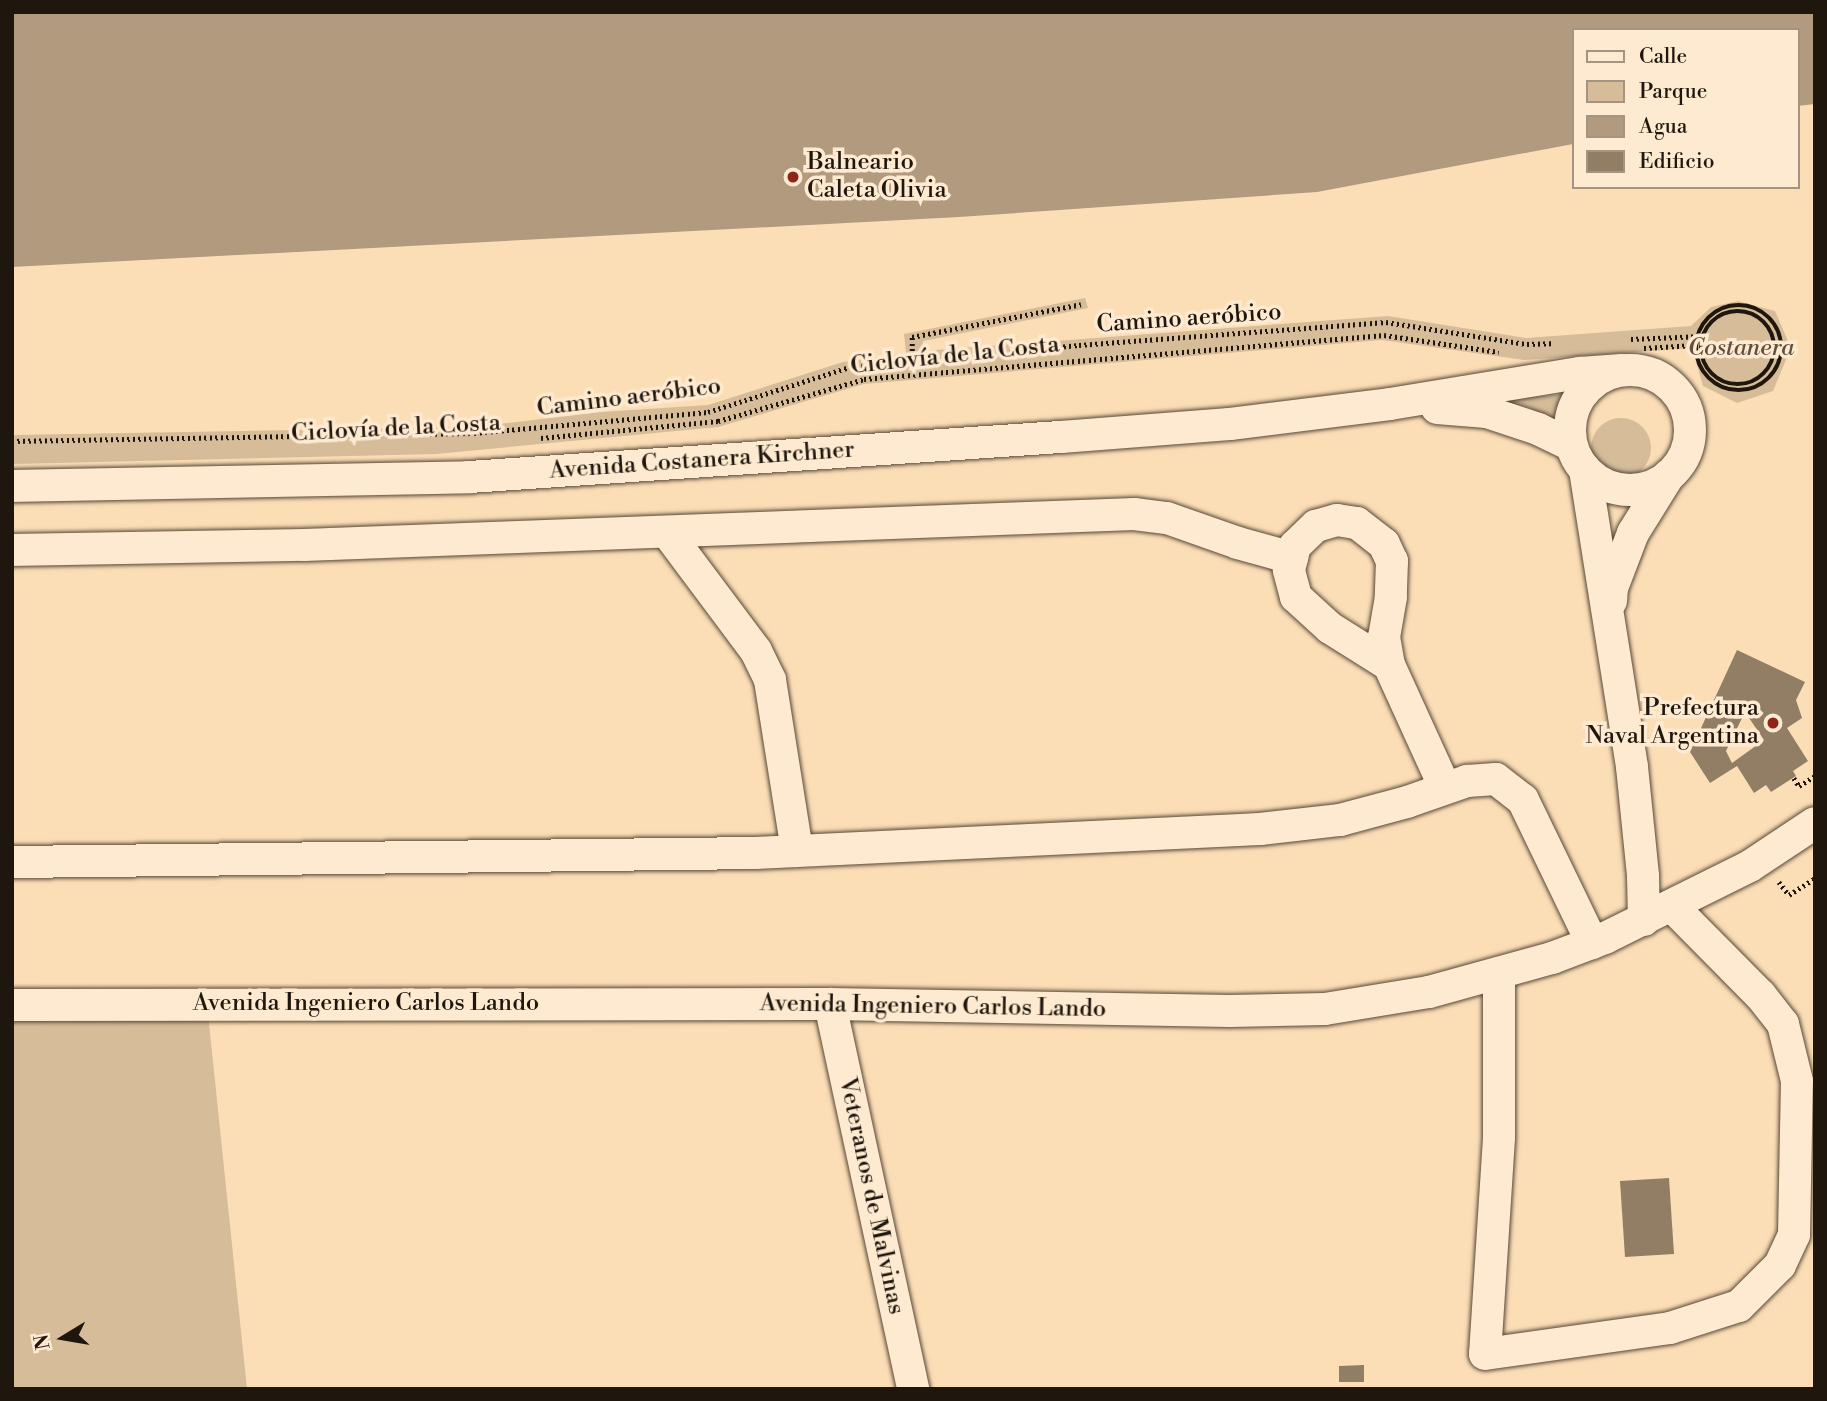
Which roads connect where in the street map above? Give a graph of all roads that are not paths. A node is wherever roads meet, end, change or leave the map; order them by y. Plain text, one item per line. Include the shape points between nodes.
1 (1626, 353) junction
2 (1390, 404) junction
3 (1578, 458) junction
4 (1670, 474) junction
5 (12, 486) edge
6 (667, 532) junction
7 (12, 550) edge
8 (1292, 558) junction
9 (1610, 613) junction
10 (1390, 665) junction
11 (1445, 788) junction
12 (1815, 823) edge
13 (797, 851) junction
14 (12, 862) edge
15 (1672, 906) junction
16 (1644, 920) junction
17 (1592, 943) junction
18 (1499, 973) junction
19 (830, 1004) junction
20 (12, 1005) edge
21 (913, 1389) edge

1 - 2 street via 1546,378
1 - 3 street via 1581,394 1570,427
1 - 4 street via 1645,372 1676,391 1685,407 1688,443
2 - 3 street via 1487,412 1538,429
2 - 5 street, Avenida Costanera Kirchner via 1217,425 469,477
3 - 4 street via 1600,482 1618,488 1636,489
3 - 9 street
4 - 9 street via 1633,533 1612,588
6 - 7 street
6 - 8 street via 1134,514 1167,518
6 - 13 street via 756,651 770,680
8 - 10 street via 1289,570 1296,597 1330,628
8 - 10 street via 1295,546 1316,526 1338,520 1357,523 1384,544 1392,561 1384,637
9 - 16 street via 1632,767
10 - 11 street
11 - 13 street via 1340,820 1260,829
11 - 17 street via 1496,779 1523,800
12 - 15 street, Avenida Ingeniero Carlos Lando via 1749,866
13 - 14 street
15 - 16 street, Avenida Ingeniero Carlos Lando
15 - 18 street via 1783,1024 1797,1081 1794,1235 1780,1265 1739,1306 1670,1328 1485,1354 1499,1138
16 - 17 street, Avenida Ingeniero Carlos Lando
17 - 18 street, Avenida Ingeniero Carlos Lando
18 - 19 street, Avenida Ingeniero Carlos Lando via 1429,992 1325,1009 1230,1012
19 - 20 street, Avenida Ingeniero Carlos Lando
19 - 21 street, Veteranos de Malvinas

